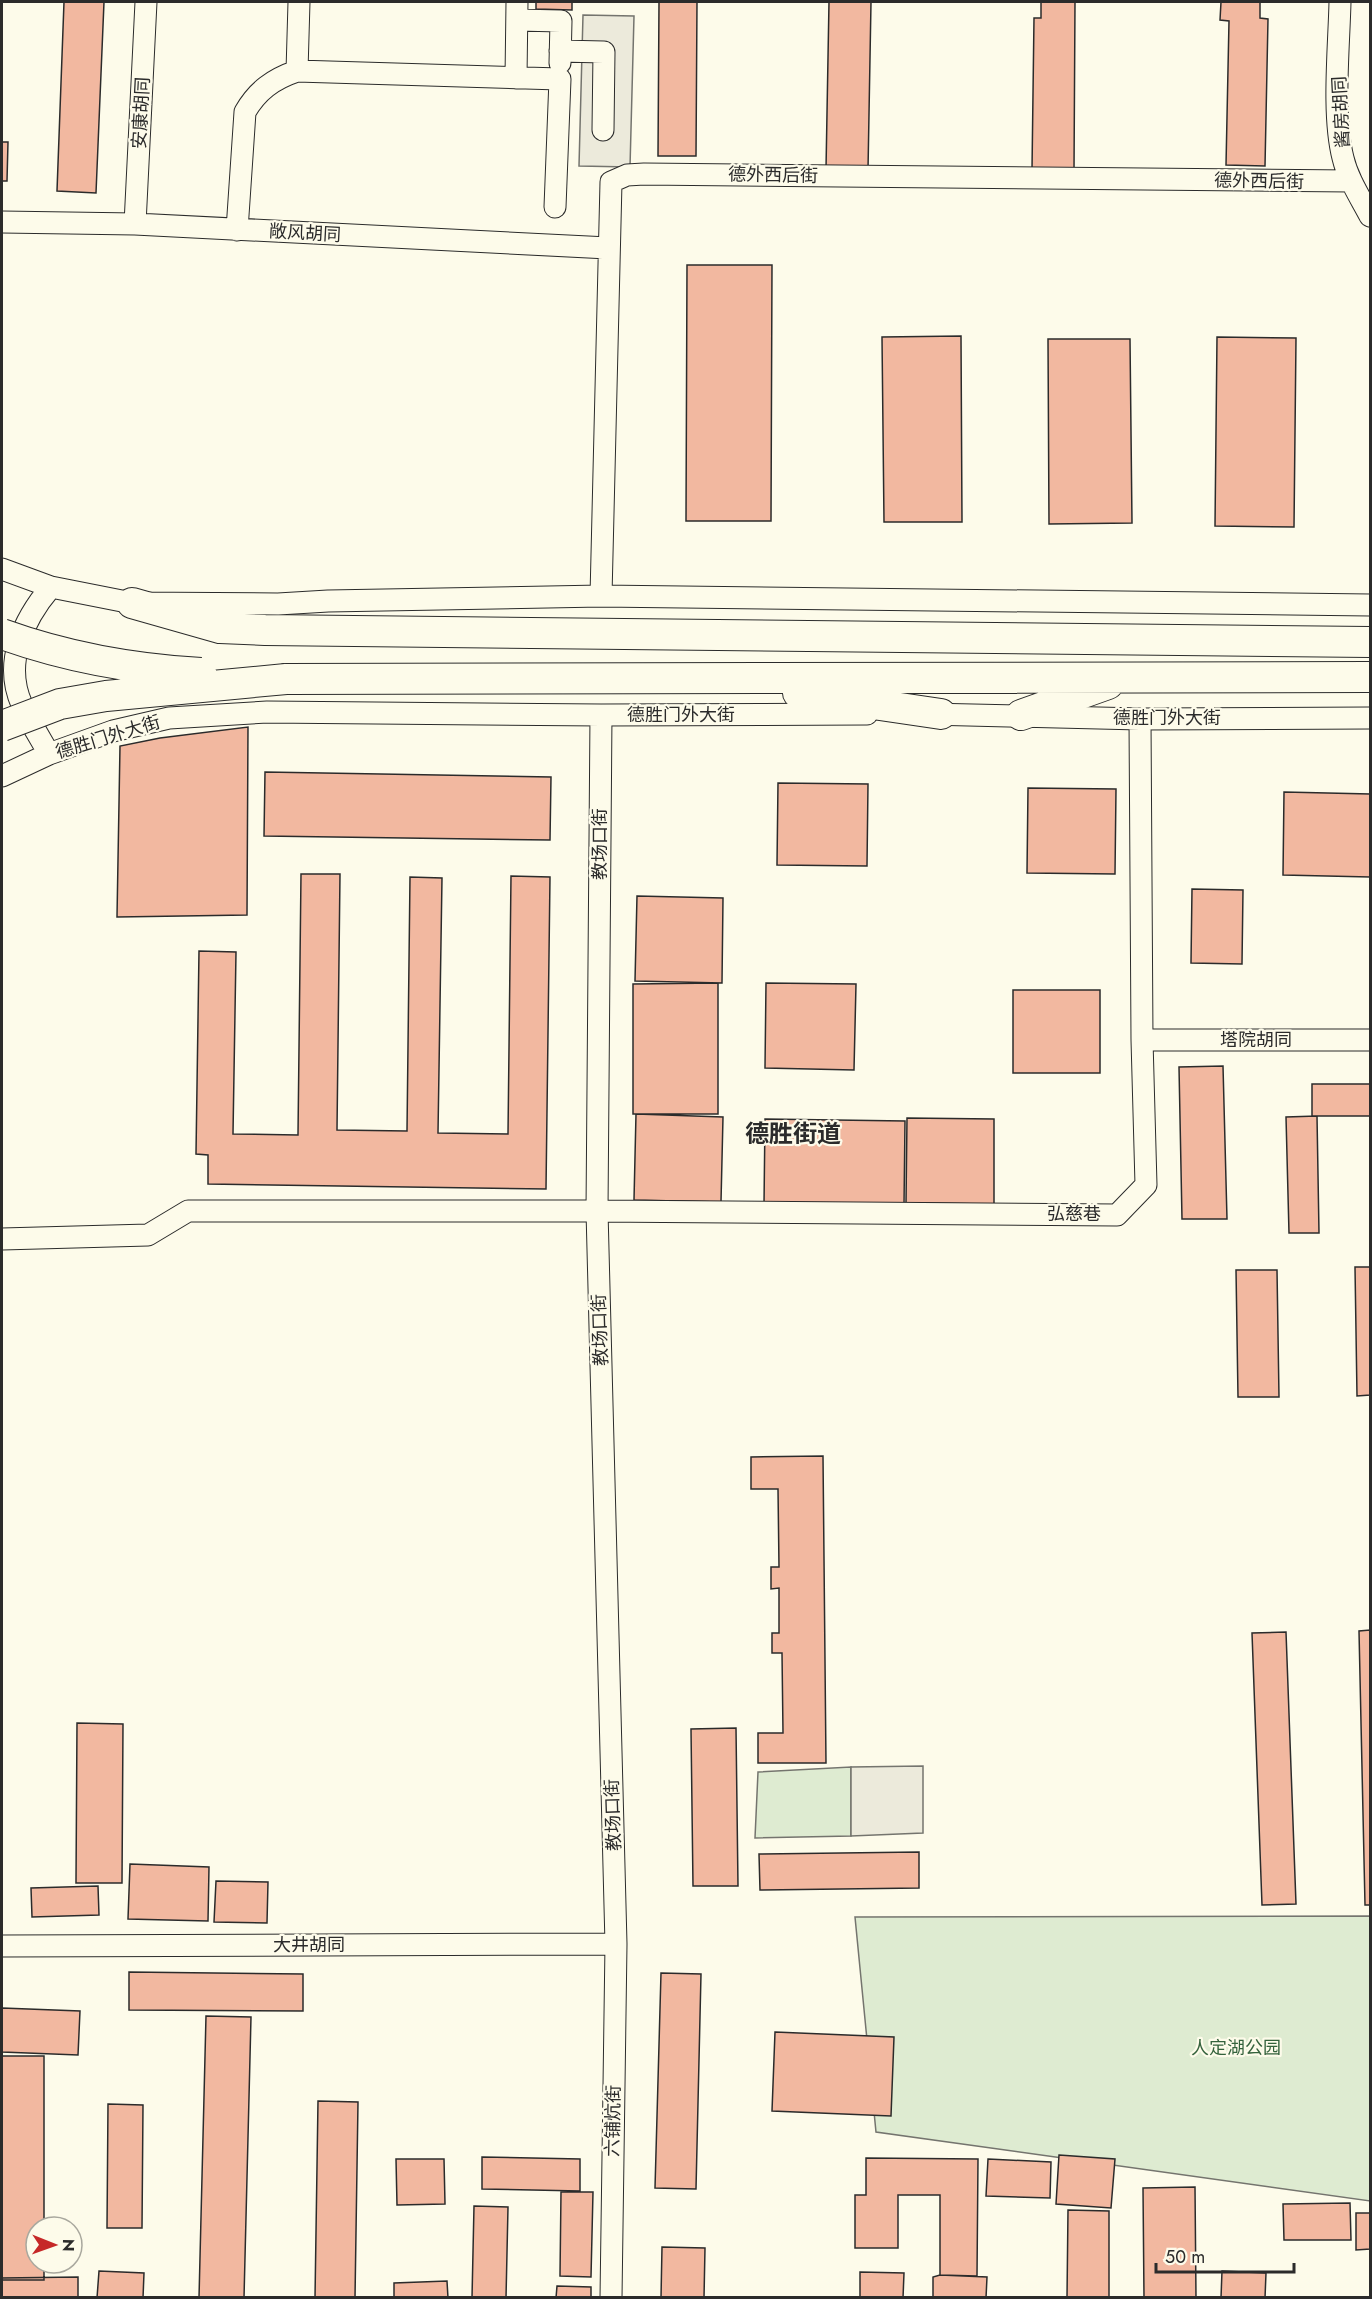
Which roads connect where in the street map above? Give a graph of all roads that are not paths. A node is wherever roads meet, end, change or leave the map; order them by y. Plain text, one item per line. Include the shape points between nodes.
1 (146, 2) edge
2 (299, 2) edge
3 (1340, 2) edge
4 (517, 11) edge
5 (561, 51) junction
6 (297, 71) junction
7 (516, 78) junction
8 (560, 79) junction
9 (603, 130) dead end
10 (1351, 182) junction
11 (555, 207) dead end
12 (1371, 216) edge
13 (2, 222) edge
14 (135, 224) junction
15 (237, 230) junction
16 (608, 248) junction
17 (2, 569) edge
18 (51, 587) junction
19 (601, 596) junction
20 (132, 603) junction
21 (1371, 606) edge
22 (2, 634) edge
23 (1371, 642) edge
24 (1130, 676) junction
25 (1371, 677) edge
26 (286, 679) junction
27 (700, 679) junction
28 (941, 714) junction
29 (601, 715) junction
30 (1021, 715) junction
31 (1371, 718) edge
32 (1140, 719) junction
33 (2, 726) edge
34 (50, 754) junction
35 (2, 776) edge
36 (1142, 1040) junction
37 (1371, 1040) edge
38 (597, 1211) junction
39 (2, 1239) edge
40 (616, 1944) junction
41 (2, 1947) edge
42 (611, 2298) edge

1 - 14 street, 安康胡同
2 - 6 street
3 - 10 street, 酱房胡同 via 1340,141
4 - 5 street via 561,21
4 - 7 street
5 - 8 street
5 - 9 street via 604,52
6 - 7 street
6 - 15 street via 266,86 254,96 245,112
7 - 8 street
8 - 11 street
10 - 12 street, 酱房胡同
10 - 16 street, 德外西后街 via 627,175 611,182
13 - 14 street, 敞风胡同
14 - 15 street, 敞风胡同
15 - 16 street, 敞风胡同
16 - 19 street, 德外西后街
17 - 18 street
18 - 20 street
18 - 34 street via 21,632 15,683 22,705
19 - 20 street via 278,604
19 - 21 street
20 - 23 highway via 220,628 265,630
22 - 26 highway, bridge via 99,662 173,672
24 - 25 highway, 德胜门外大街
24 - 27 highway, 德胜门外大街
24 - 30 highway
26 - 27 highway, 德胜门外大街
26 - 33 highway, bridge via 106,696 60,704
27 - 28 highway
28 - 29 street, 德胜门外大街
28 - 30 street, 德胜门外大街
29 - 34 street, 德胜门外大街 via 267,712 169,718 113,731
29 - 38 street, 教场口街
30 - 32 street, 德胜门外大街
31 - 32 street, 德胜门外大街
32 - 36 street, 弘慈巷
34 - 35 street, 德胜门外大街
36 - 37 street, 塔院胡同
36 - 38 street, 弘慈巷 via 1146,1185 1117,1215
38 - 39 street, 弘慈巷 via 188,1211 148,1236
38 - 40 street, 教场口街
40 - 41 street, 大井胡同
40 - 42 street, 六铺炕街

